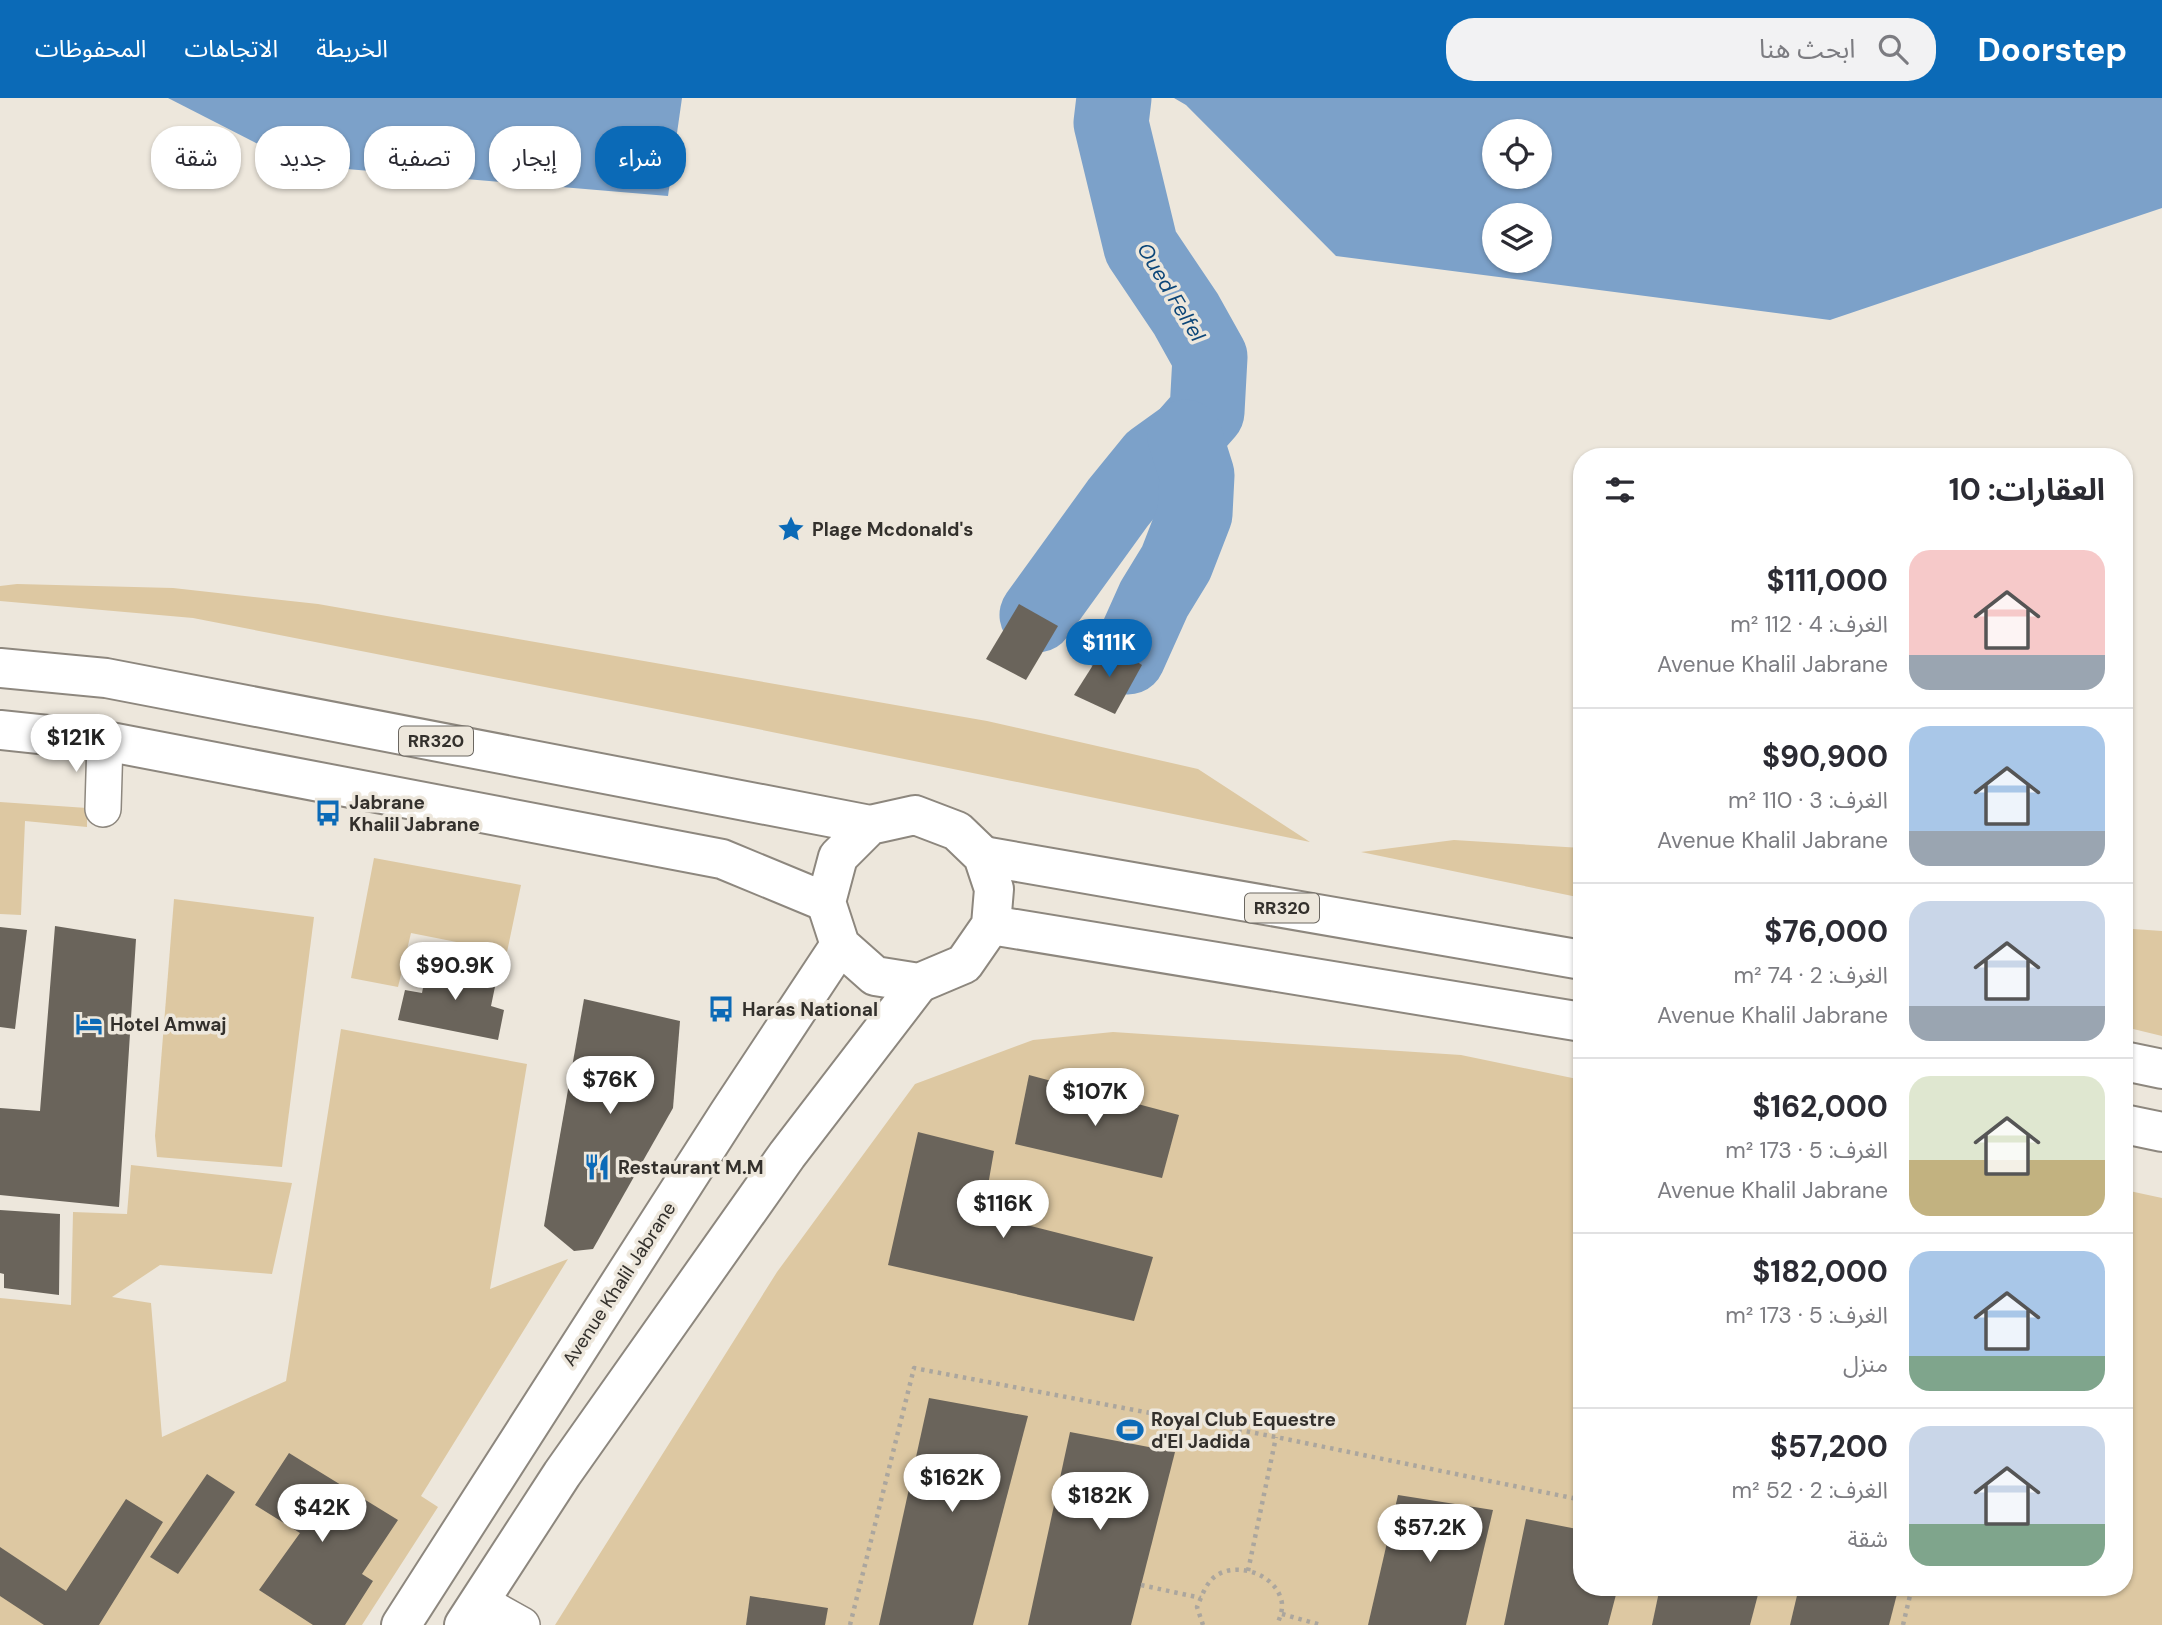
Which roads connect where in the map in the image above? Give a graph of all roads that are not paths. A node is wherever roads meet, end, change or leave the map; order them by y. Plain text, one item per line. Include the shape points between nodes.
1 (0, 668) edge
2 (0, 730) edge
3 (105, 741) junction
4 (103, 809) dead end
5 (870, 825) junction
6 (983, 856) junction
7 (826, 902) junction
8 (991, 925) junction
9 (840, 945) junction
10 (1573, 958) edge
11 (919, 983) junction
12 (1573, 1020) edge
13 (2133, 1063) edge
14 (2162, 1069) edge
15 (2133, 1126) edge
16 (2162, 1132) edge
17 (472, 1613) edge
18 (401, 1625) edge
19 (522, 1625) edge

1 - 5 main road, RR320 via 106,678
2 - 3 main road
3 - 4 street
3 - 7 main road via 722,859
5 - 6 main road, RR320 via 915,816 957,831
5 - 7 main road via 838,857
6 - 8 main road, RR320 via 994,889
6 - 10 main road, RR320
7 - 9 main road
8 - 11 main road, RR320 via 964,964
8 - 12 main road
9 - 11 main road via 875,976
9 - 18 main road, Avenue Khalil Jabrane
11 - 17 main road via 787,1155 562,1474
13 - 14 main road
15 - 16 main road
17 - 19 street

